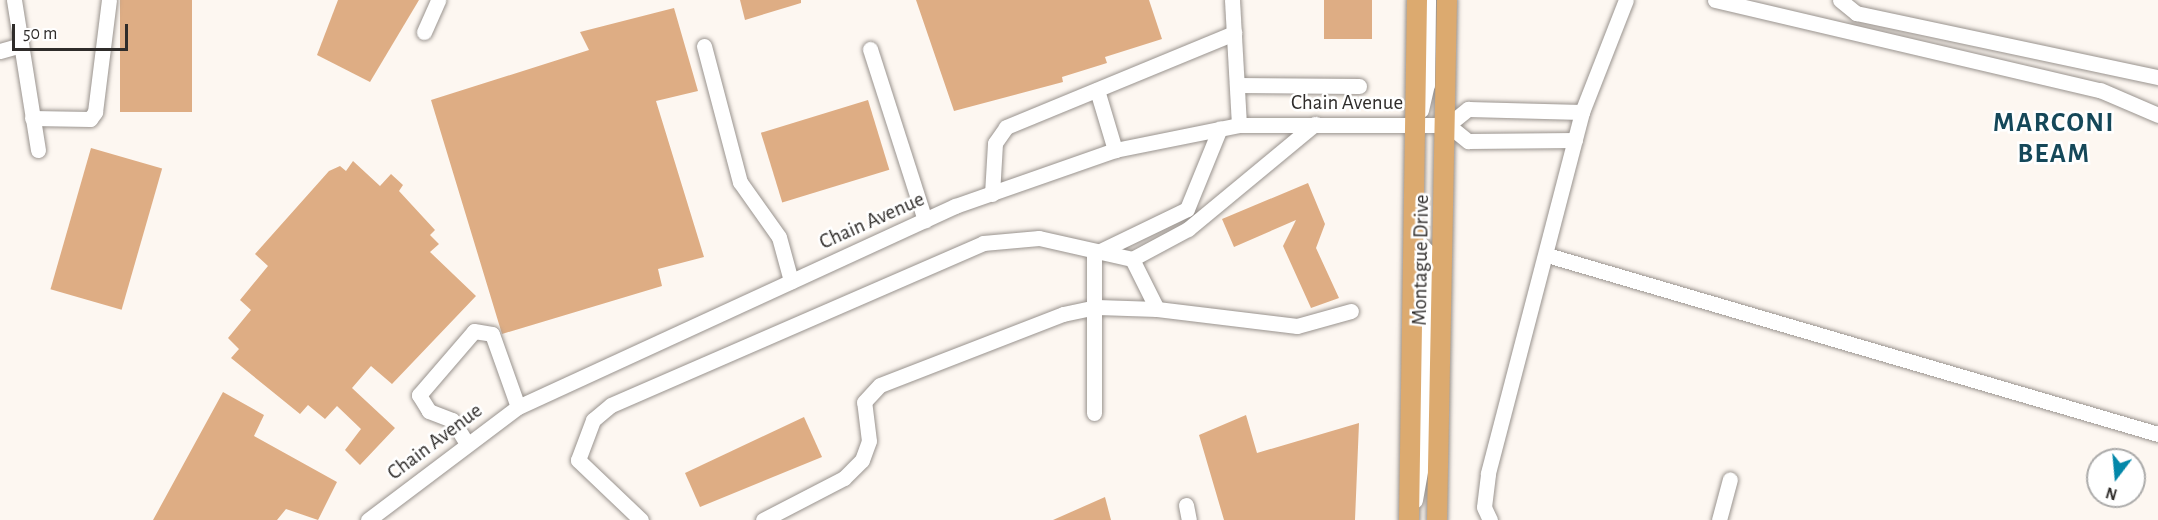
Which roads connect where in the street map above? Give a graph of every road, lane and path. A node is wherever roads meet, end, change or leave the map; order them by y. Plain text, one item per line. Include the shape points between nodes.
1 (109, 0) edge
2 (438, 0) edge
3 (1232, 0) edge
4 (1417, 0) edge
5 (1428, 0) edge
6 (1447, 0) edge
7 (1626, 0) edge
8 (1714, 0) edge
9 (1840, 0) edge
10 (10, 6) edge
11 (424, 32) dead end
12 (1234, 33) junction
13 (21, 45) junction
14 (704, 46) dead end
15 (870, 48) dead end
16 (0, 51) edge
17 (2158, 77) edge
18 (1237, 85) junction
19 (1359, 86) dead end
20 (1097, 90) junction
21 (1582, 112) junction
22 (2158, 115) edge
23 (32, 118) junction
24 (1315, 124) junction
25 (1417, 124) junction
26 (1239, 125) junction
27 (1448, 125) junction
28 (1220, 128) junction
29 (1575, 140) junction
30 (38, 150) dead end
31 (1115, 150) junction
32 (992, 194) junction
33 (925, 220) junction
34 (1094, 254) junction
35 (1547, 255) junction
36 (1131, 259) junction
37 (791, 281) junction
38 (1097, 307) junction
39 (1156, 309) junction
40 (1352, 311) dead end
41 (518, 407) junction
42 (1094, 413) dead end
43 (2158, 434) edge
44 (466, 442) junction
45 (1730, 479) dead end
46 (368, 520) edge
47 (641, 520) edge
48 (763, 520) edge
49 (1410, 520) edge
50 (1437, 520) edge
51 (1490, 520) edge
52 (1719, 520) edge

1 - 23 street via 96,112 90,118
2 - 11 street
3 - 12 street
4 - 25 main road, Montague Drive
5 - 25 street via 1427,85
6 - 27 main road, Montague Drive
7 - 21 street
8 - 22 street via 2100,90
9 - 17 street via 1856,13
10 - 13 street
12 - 18 street
12 - 20 street
13 - 16 street
13 - 23 street
14 - 37 street via 740,182 779,237
15 - 33 street
18 - 19 street
18 - 26 street
20 - 31 street
20 - 32 street via 998,135
21 - 27 street via 1468,109
21 - 29 street
23 - 30 street
24 - 25 street, Chain Avenue
24 - 26 street, Chain Avenue
24 - 36 street via 1188,229
25 - 27 street, Chain Avenue
25 - 49 main road, Montague Drive
26 - 28 street, Chain Avenue
27 - 29 street via 1468,141
27 - 50 main road, Montague Drive
28 - 31 street, Chain Avenue
28 - 34 street via 1186,209
29 - 35 street
31 - 32 street, Chain Avenue
32 - 33 street, Chain Avenue
33 - 37 street, Chain Avenue
34 - 36 street
34 - 38 street
34 - 47 street via 1039,238 983,243 611,405 593,420 578,460
35 - 43 street
35 - 51 street via 1488,473 1484,507
36 - 39 street
37 - 41 street, Chain Avenue
38 - 39 street
38 - 42 street
38 - 48 street via 1018,328 880,385 864,402 869,441 858,466
39 - 40 street via 1297,326
41 - 44 street, Chain Avenue
41 - 44 street via 492,334 474,330 419,395 429,411 452,420
44 - 46 street, Chain Avenue
45 - 52 street

